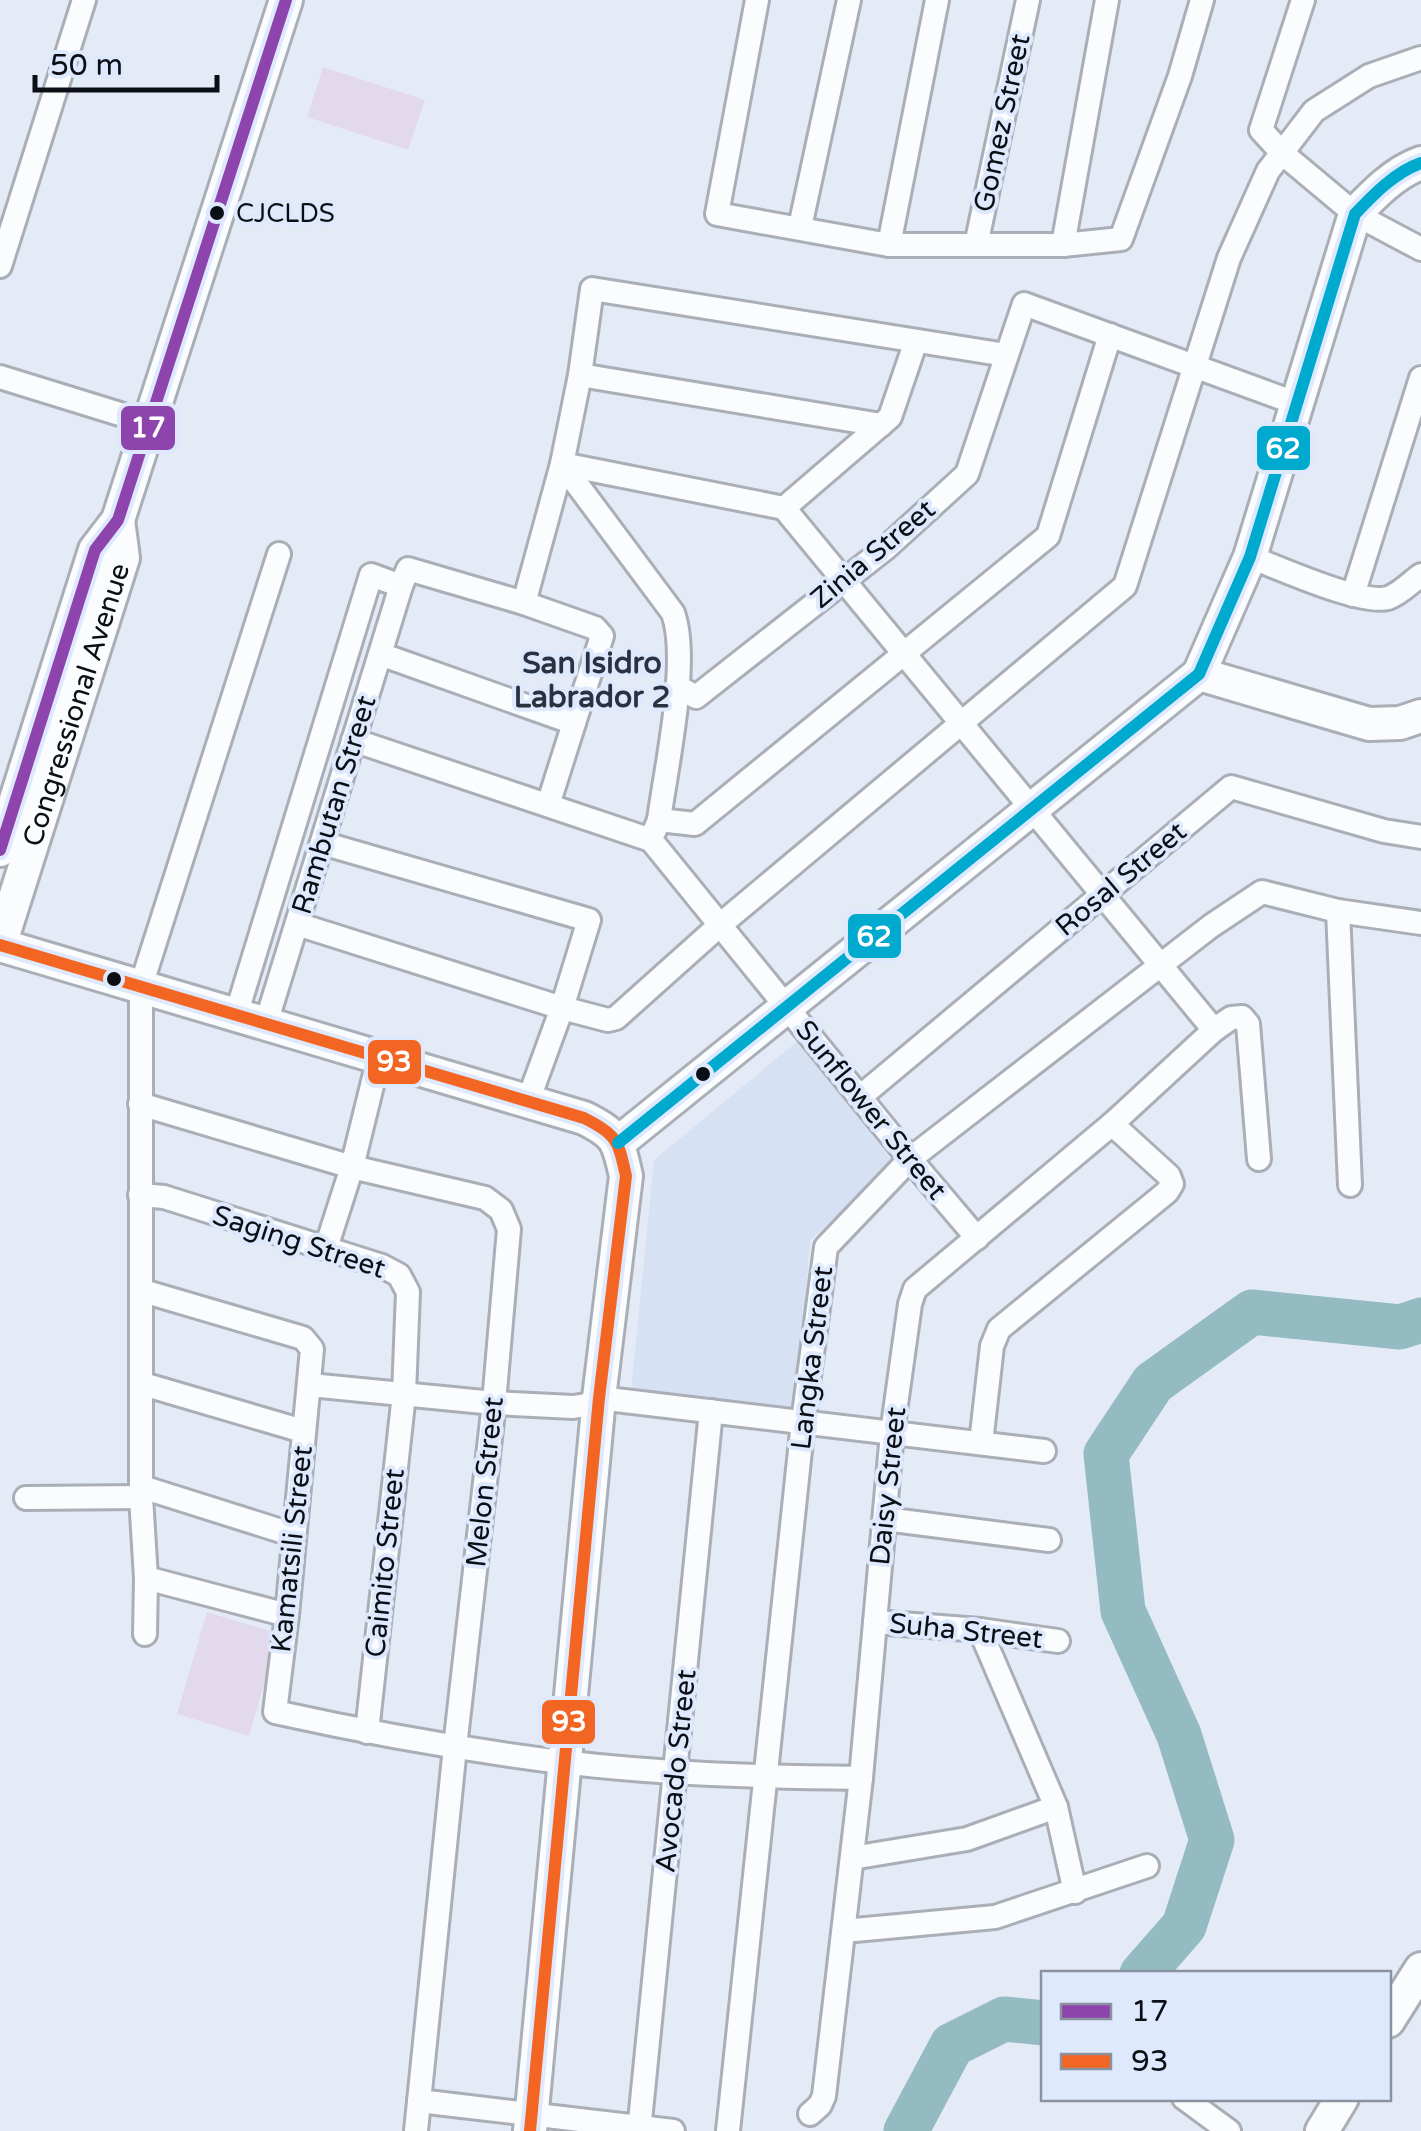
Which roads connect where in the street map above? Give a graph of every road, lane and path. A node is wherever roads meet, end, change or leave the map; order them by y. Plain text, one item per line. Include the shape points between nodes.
1 (84, 0) edge
2 (286, 0) edge
3 (757, 0) edge
4 (848, 0) edge
5 (937, 0) edge
6 (1028, 0) edge
7 (1107, 0) edge
8 (1202, 0) edge
9 (1303, 0) edge
10 (1421, 58) edge
11 (1282, 154) junction
12 (1421, 163) edge
13 (1355, 214) junction
14 (800, 228) junction
15 (976, 245) junction
16 (1063, 245) junction
17 (890, 246) junction
18 (1421, 248) edge
19 (0, 266) edge
20 (1110, 335) junction
21 (916, 340) junction
22 (1006, 355) junction
23 (1195, 366) junction
24 (580, 375) junction
25 (0, 377) edge
26 (1421, 378) edge
27 (1298, 404) junction
28 (149, 423) junction
29 (881, 425) junction
30 (562, 464) junction
31 (784, 508) junction
32 (118, 520) junction
33 (279, 554) dead end
34 (1250, 557) junction
35 (1421, 574) edge
36 (844, 581) junction
37 (401, 586) junction
38 (1353, 595) junction
39 (524, 604) junction
40 (380, 654) junction
41 (904, 654) junction
42 (1198, 674) junction
43 (678, 686) junction
44 (1421, 716) edge
45 (961, 723) junction
46 (574, 724) junction
47 (354, 740) junction
48 (548, 805) junction
49 (1032, 809) junction
50 (655, 830) junction
51 (1421, 837) edge
52 (322, 842) junction
53 (0, 850) edge
54 (1102, 895) junction
55 (1338, 911) junction
56 (1421, 923) edge
57 (297, 924) junction
58 (720, 924) junction
59 (0, 945) edge
60 (1160, 965) junction
61 (141, 986) junction
62 (786, 1007) junction
63 (562, 1008) junction
64 (251, 1019) junction
65 (1214, 1030) junction
66 (379, 1057) junction
67 (860, 1097) junction
68 (528, 1101) junction
69 (140, 1104) junction
70 (1112, 1124) junction
71 (618, 1143) junction
72 (910, 1160) junction
73 (1259, 1160) dead end
74 (352, 1166) junction
75 (1350, 1185) dead end
76 (140, 1195) junction
77 (977, 1238) junction
78 (326, 1248) junction
79 (143, 1291) junction
80 (143, 1384) junction
81 (310, 1385) junction
82 (404, 1394) junction
83 (599, 1398) junction
84 (494, 1403) junction
85 (712, 1411) junction
86 (803, 1422) junction
87 (303, 1431) junction
88 (892, 1433) junction
89 (981, 1443) junction
90 (1044, 1451) dead end
91 (142, 1492) junction
92 (26, 1498) dead end
93 (884, 1519) junction
94 (294, 1535) junction
95 (1049, 1540) dead end
96 (146, 1578) junction
97 (287, 1615) junction
98 (875, 1622) junction
99 (980, 1630) junction
100 (144, 1634) dead end
101 (1058, 1641) dead end
102 (367, 1732) junction
103 (455, 1747) junction
104 (565, 1762) junction
105 (676, 1772) junction
106 (765, 1777) junction
107 (861, 1778) junction
108 (1056, 1808) junction
109 (852, 1858) junction
110 (1147, 1866) dead end
111 (1076, 1892) junction
112 (844, 1930) junction
113 (1421, 1968) edge
114 (1391, 2016) edge
115 (419, 2101) junction
116 (1188, 2101) edge
117 (1340, 2101) edge
118 (810, 2114) dead end
119 (531, 2123) edge
120 (639, 2129) edge
121 (416, 2131) edge
122 (673, 2131) edge
123 (728, 2131) edge
124 (1229, 2131) edge
125 (1322, 2131) edge

1 - 19 street
2 - 28 street, Congressional Avenue
3 - 14 street via 717,214
4 - 14 street
5 - 17 street
6 - 15 street, Gomez Street
7 - 16 street
8 - 16 street via 1121,239
9 - 11 street via 1261,130
10 - 11 street via 1369,76 1314,111
11 - 13 street
11 - 23 street via 1268,170 1229,258
12 - 13 street
13 - 18 street
13 - 27 street
14 - 17 street
15 - 16 street
15 - 17 street
20 - 22 street, Zinia Street via 1024,304
20 - 23 street
20 - 41 street via 1048,536
21 - 22 street
21 - 24 street via 592,289
21 - 29 street via 890,417
22 - 36 street, Zinia Street via 967,474
23 - 27 street
23 - 45 street via 1125,586
24 - 29 street
24 - 30 street
25 - 28 street
26 - 38 street
27 - 34 street
28 - 32 street, Congressional Avenue
29 - 31 street
30 - 31 street
30 - 39 street
30 - 43 street via 673,613
31 - 36 street
32 - 53 street, Congressional Avenue via 94,550
32 - 59 street, Congressional Avenue via 124,558
33 - 61 street
34 - 38 street
34 - 42 street
35 - 38 street via 1392,597
36 - 41 street
36 - 43 street, Zinia Street via 696,697
37 - 39 street via 408,569
37 - 40 street, Rambutan Street
37 - 64 street via 372,575
39 - 46 street via 602,636
40 - 46 street
40 - 47 street, Rambutan Street
41 - 45 street
41 - 50 street via 696,824
42 - 44 street via 1369,724
42 - 49 street
43 - 50 street
45 - 49 street
45 - 58 street
46 - 48 street
47 - 48 street
47 - 52 street, Rambutan Street
48 - 50 street
49 - 54 street
49 - 62 street
50 - 58 street, Sunflower Street
51 - 54 street, Rosal Street via 1231,787
52 - 57 street, Rambutan Street
52 - 63 street via 590,920
54 - 60 street
54 - 67 street, Rosal Street
55 - 56 street, Langka Street
55 - 60 street, Langka Street via 1262,892
55 - 75 street
57 - 63 street
57 - 64 street, Rambutan Street
58 - 62 street, Sunflower Street
58 - 63 street via 616,1018
59 - 61 street
60 - 65 street
60 - 72 street, Langka Street
61 - 64 street
61 - 69 street
62 - 67 street, Sunflower Street
62 - 71 street
63 - 68 street
64 - 66 street
65 - 70 street, Daisy Street
65 - 73 street via 1236,1016 1248,1024
66 - 68 street
66 - 74 street
67 - 72 street, Sunflower Street
68 - 71 street via 584,1118
69 - 74 street, Melon Street
69 - 76 street
70 - 77 street, Daisy Street
70 - 89 street via 1172,1184 999,1329
71 - 83 street via 626,1176
72 - 77 street, Sunflower Street
72 - 86 street, Langka Street via 826,1247
74 - 78 street
74 - 84 street, Melon Street via 485,1198 501,1210 509,1229
76 - 78 street, Saging Street
76 - 79 street
77 - 88 street, Daisy Street via 915,1290
78 - 82 street, Saging Street via 400,1276 408,1292
79 - 80 street
79 - 81 street, Kamatsili Street via 303,1338 312,1349
80 - 87 street
80 - 91 street
81 - 82 street
81 - 87 street, Kamatsili Street
82 - 84 street
82 - 102 street, Caimito Street
83 - 84 street via 573,1407
83 - 85 street
83 - 104 street
84 - 103 street, Melon Street
85 - 86 street
85 - 105 street, Avocado Street
86 - 88 street
86 - 106 street, Langka Street
87 - 94 street, Kamatsili Street
88 - 89 street
88 - 93 street, Daisy Street
89 - 90 street
91 - 92 street
91 - 94 street
91 - 96 street
93 - 95 street
93 - 98 street, Daisy Street
94 - 97 street, Kamatsili Street
96 - 97 street
96 - 100 street
97 - 102 street, Kamatsili Street via 275,1712
98 - 99 street, Suha Street
98 - 107 street, Daisy Street
99 - 101 street, Suha Street
99 - 108 street
102 - 103 street
103 - 104 street
103 - 115 street, Melon Street
104 - 105 street
104 - 119 street
105 - 106 street
105 - 120 street, Avocado Street
106 - 107 street
106 - 123 street, Langka Street
107 - 109 street, Daisy Street
108 - 109 street via 967,1839
108 - 111 street
109 - 112 street, Daisy Street
110 - 111 street
111 - 112 street via 995,1917
112 - 118 street, Daisy Street via 824,2096
113 - 114 street
115 - 119 street
115 - 121 street, Melon Street
116 - 124 street
117 - 125 street
119 - 120 street
120 - 122 street

